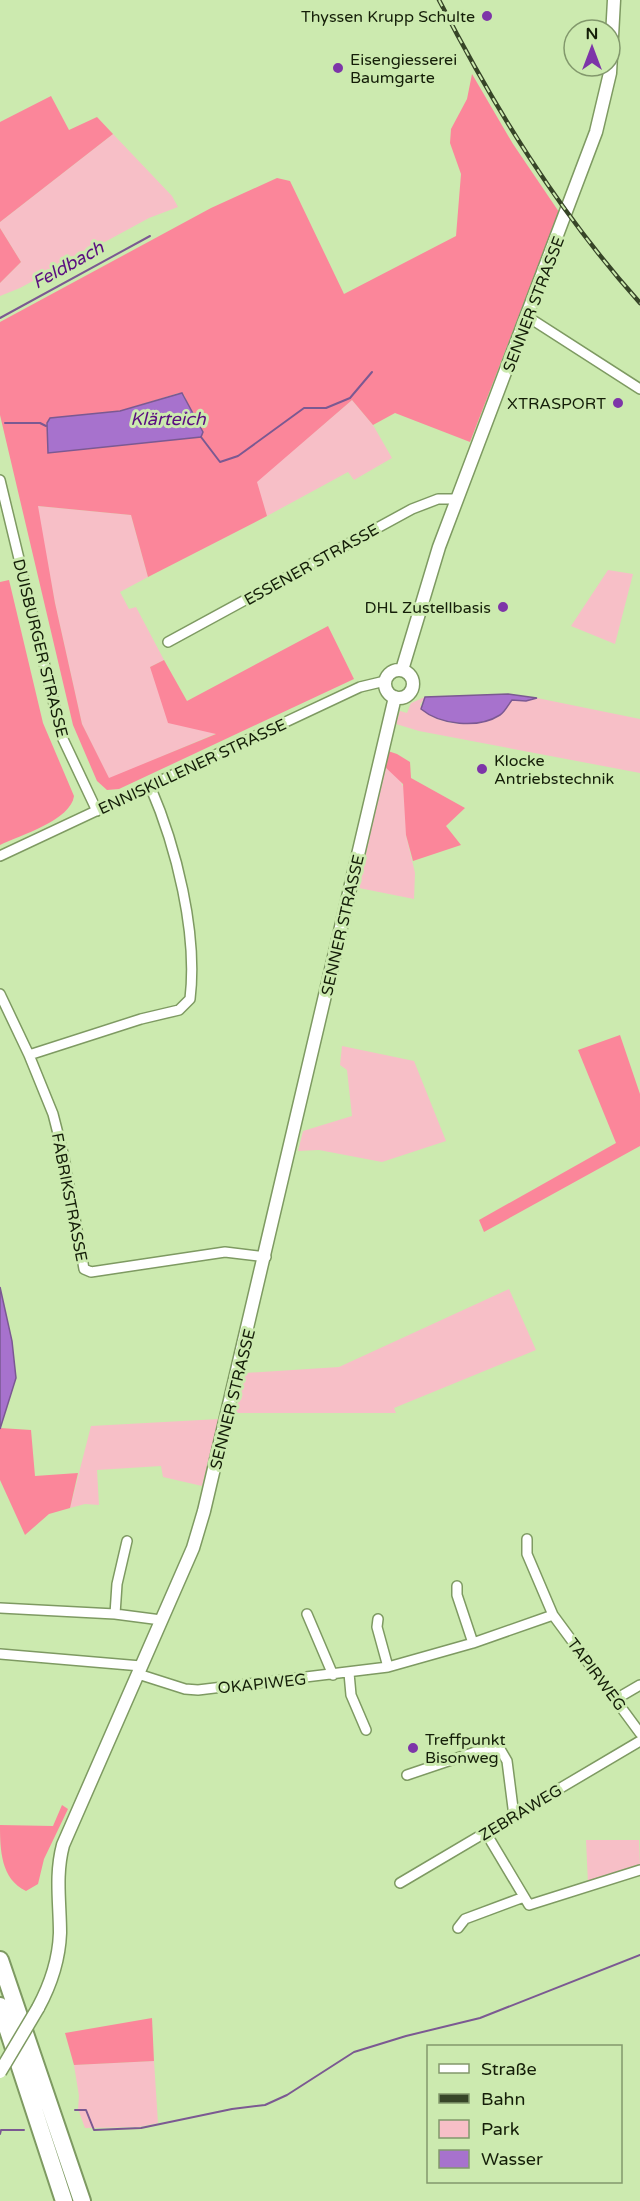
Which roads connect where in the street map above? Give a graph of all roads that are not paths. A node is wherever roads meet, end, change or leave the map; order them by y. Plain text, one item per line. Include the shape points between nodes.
1 (614, 0) edge
2 (528, 317) junction
3 (640, 389) edge
4 (0, 480) edge
5 (457, 499) junction
6 (168, 642) dead end
7 (402, 670) junction
8 (385, 681) junction
9 (395, 697) junction
10 (150, 786) junction
11 (97, 811) junction
12 (0, 856) edge
13 (0, 994) edge
14 (29, 1055) junction
15 (266, 1257) junction
16 (527, 1539) dead end
17 (127, 1541) dead end
18 (457, 1586) dead end
19 (0, 1608) edge
20 (115, 1614) junction
21 (307, 1614) dead end
22 (552, 1615) junction
23 (378, 1619) dead end
24 (161, 1620) junction
25 (473, 1643) junction
26 (0, 1654) edge
27 (388, 1667) junction
28 (139, 1670) junction
29 (349, 1673) junction
30 (333, 1675) junction
31 (640, 1685) edge
32 (616, 1699) junction
33 (366, 1730) dead end
34 (640, 1733) edge
35 (640, 1741) edge
36 (407, 1775) dead end
37 (514, 1816) junction
38 (486, 1833) junction
39 (640, 1870) edge
40 (400, 1883) dead end
41 (524, 1897) junction
42 (458, 1928) dead end
43 (0, 1960) edge
44 (0, 2006) edge
45 (0, 2072) edge
46 (64, 2201) edge
47 (82, 2201) edge

1 - 2 street, SENNER STRASSE via 610,73 602,115
2 - 3 street
2 - 5 street, SENNER STRASSE
4 - 11 street, DUISBURGER STRASSE via 62,737
5 - 6 street, ESSENER STRASSE via 438,499 412,509
5 - 7 street, SENNER STRASSE via 426,584
7 - 8 street via 390,672
7 - 9 street via 409,674 412,686 406,695
8 - 9 street via 387,692
8 - 10 street, ENNISKILLENER STRASSE via 366,685
9 - 15 street, SENNER STRASSE
10 - 11 street, ENNISKILLENER STRASSE
10 - 14 street via 181,878 189,942 190,999 179,1010
11 - 12 street, ENNISKILLENER STRASSE
13 - 14 street, FABRIKSTRASSE
14 - 15 street, FABRIKSTRASSE via 56,1126 84,1269 91,1272 225,1252
15 - 24 street, SENNER STRASSE via 199,1532
16 - 22 street via 527,1554
17 - 20 street
18 - 25 street
19 - 20 street
20 - 24 street
21 - 30 street
22 - 25 street, OKAPIWEG
22 - 32 street, TAPIRWEG
23 - 27 street
24 - 28 street, SENNER STRASSE
25 - 27 street, OKAPIWEG
26 - 28 street, OKAPIWEG
27 - 29 street, OKAPIWEG
28 - 30 street, OKAPIWEG via 191,1690
28 - 45 street, SENNER STRASSE, bridge via 63,1845 57,1881 58,1952 51,1981
29 - 30 street, OKAPIWEG
29 - 33 street via 351,1695
31 - 32 street
32 - 34 street, TAPIRWEG
35 - 37 street, ZEBRAWEG
36 - 37 street via 487,1748 500,1749 507,1761
37 - 38 street, ZEBRAWEG
38 - 40 street, ZEBRAWEG
38 - 41 street
39 - 41 street via 538,1904 529,1905
41 - 42 street via 465,1919
43 - 47 highway
44 - 46 highway

